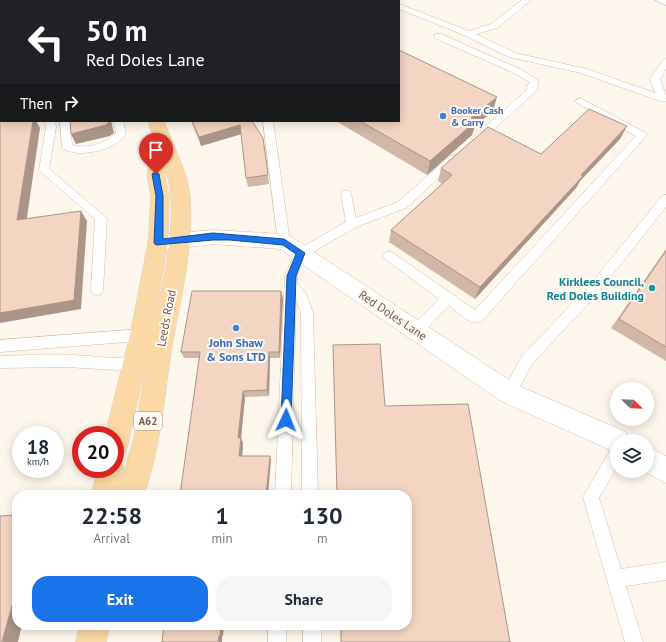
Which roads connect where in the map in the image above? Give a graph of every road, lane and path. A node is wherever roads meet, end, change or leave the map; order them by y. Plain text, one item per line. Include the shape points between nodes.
1 (527, 0) edge
2 (659, 0) edge
3 (666, 3) edge
4 (400, 6) edge
5 (412, 11) junction
6 (400, 12) edge
7 (470, 34) junction
8 (438, 36) dead end
9 (666, 62) edge
10 (664, 100) edge
11 (580, 101) dead end
12 (50, 122) edge
13 (65, 122) edge
14 (118, 122) edge
15 (156, 122) edge
16 (268, 122) edge
17 (163, 143) junction
18 (346, 194) dead end
19 (666, 199) edge
20 (352, 224) junction
21 (180, 240) junction
22 (158, 243) junction
23 (292, 248) junction
24 (389, 256) dead end
25 (291, 285) junction
26 (97, 290) dead end
27 (448, 298) junction
28 (416, 331) junction
29 (151, 340) junction
30 (0, 346) edge
31 (0, 362) edge
32 (134, 363) junction
33 (509, 393) junction
34 (119, 426) edge
35 (610, 438) edge
36 (654, 463) edge
37 (610, 464) edge
38 (666, 470) edge
39 (108, 478) edge
40 (105, 490) edge
41 (133, 490) edge
42 (283, 490) edge
43 (310, 490) edge
44 (666, 571) edge
45 (615, 579) junction
46 (94, 630) edge
47 (277, 630) edge
48 (312, 630) edge
49 (91, 642) edge
50 (277, 642) edge
51 (312, 642) edge
52 (634, 642) edge

1 - 7 lane via 494,26
2 - 3 lane
4 - 5 lane
5 - 6 lane
5 - 7 lane
7 - 10 lane via 512,55 584,71
8 - 20 lane via 519,72 534,81 532,89 402,205
9 - 10 lane via 655,79
11 - 27 lane via 642,135 476,318
12 - 26 lane via 52,126 44,170 101,218
13 - 14 lane via 68,147 78,150 113,142 121,134
15 - 17 main road, Leeds Road / A62
16 - 23 lane
17 - 21 main road, Leeds Road / A62 via 176,170 179,183
17 - 22 main road, Leeds Road / A62 via 156,174 160,196
18 - 20 lane
19 - 33 lane via 593,290 527,360
20 - 23 lane
21 - 22 street, Red Doles Lane
21 - 23 street, Red Doles Lane via 213,236
21 - 29 main road, Leeds Road / A62 via 178,262
22 - 29 main road, Leeds Road / A62
23 - 25 lane
23 - 28 street, Red Doles Lane
24 - 27 lane
25 - 42 lane
25 - 43 lane via 300,293 307,313
27 - 28 lane
28 - 33 street, Red Doles Lane
29 - 30 lane
29 - 32 main road, Leeds Road / A62
29 - 41 main road, Leeds Road / A62 via 145,442
31 - 32 lane
32 - 34 main road, Leeds Road / A62
33 - 35 street, Red Doles Lane
36 - 38 street
37 - 45 lane via 591,497
39 - 40 main road
44 - 45 lane
45 - 52 lane
46 - 49 main road
47 - 50 lane
48 - 51 lane

